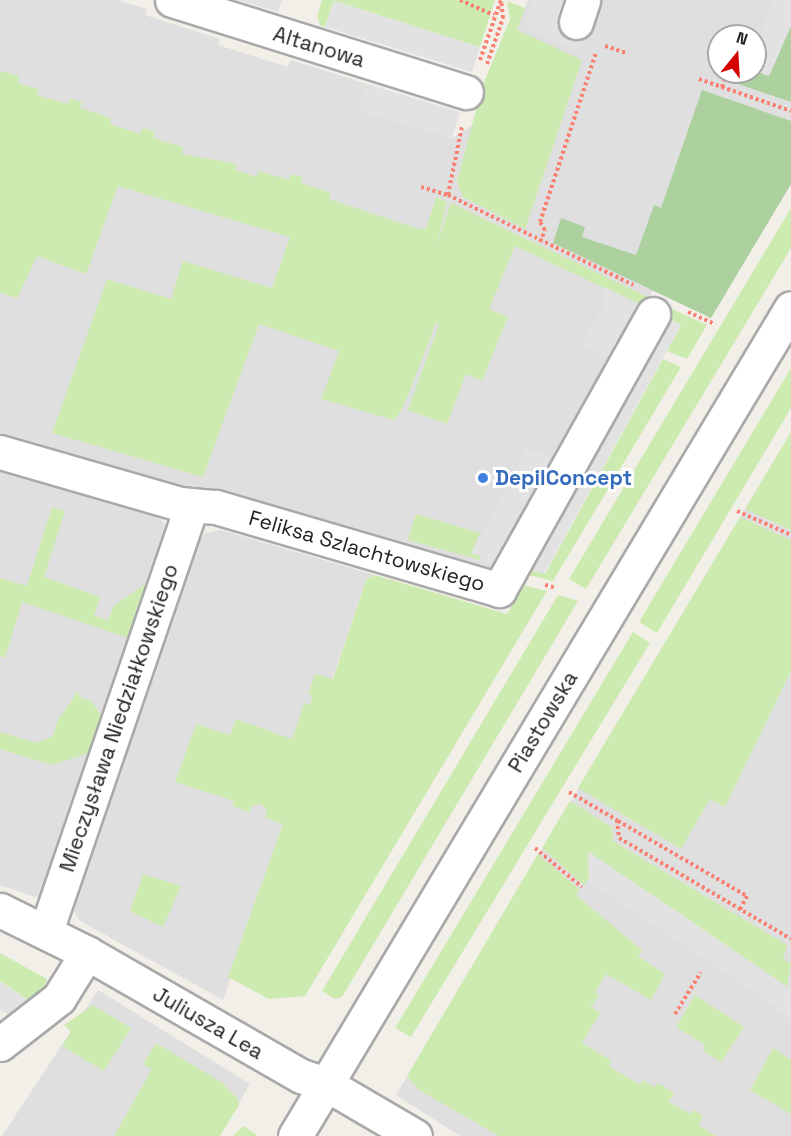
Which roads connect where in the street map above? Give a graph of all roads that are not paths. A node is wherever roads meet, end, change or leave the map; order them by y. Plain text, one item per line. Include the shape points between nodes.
1 (172, 0) edge
2 (469, 93) road end
3 (660, 305) road end
4 (791, 308) edge
5 (0, 452) edge
6 (192, 505) junction
7 (0, 910) edge
8 (46, 932) junction
9 (87, 953) junction
10 (0, 1044) edge
11 (326, 1084) junction
12 (295, 1136) edge
13 (415, 1136) edge

1 - 2 street, Altanowa
3 - 6 street, Feliksa Szlachtowskiego via 499,590 216,507
4 - 11 street, Piastowska
5 - 6 street, Feliksa Szlachtowskiego
6 - 8 street, Mieczysława Niedziałkowskiego
7 - 8 street, Juliusza Lea
8 - 9 street, Juliusza Lea
9 - 10 street via 59,998
9 - 11 street, Juliusza Lea via 301,1076
11 - 12 street, Piastowska
11 - 13 street, Juliusza Lea

